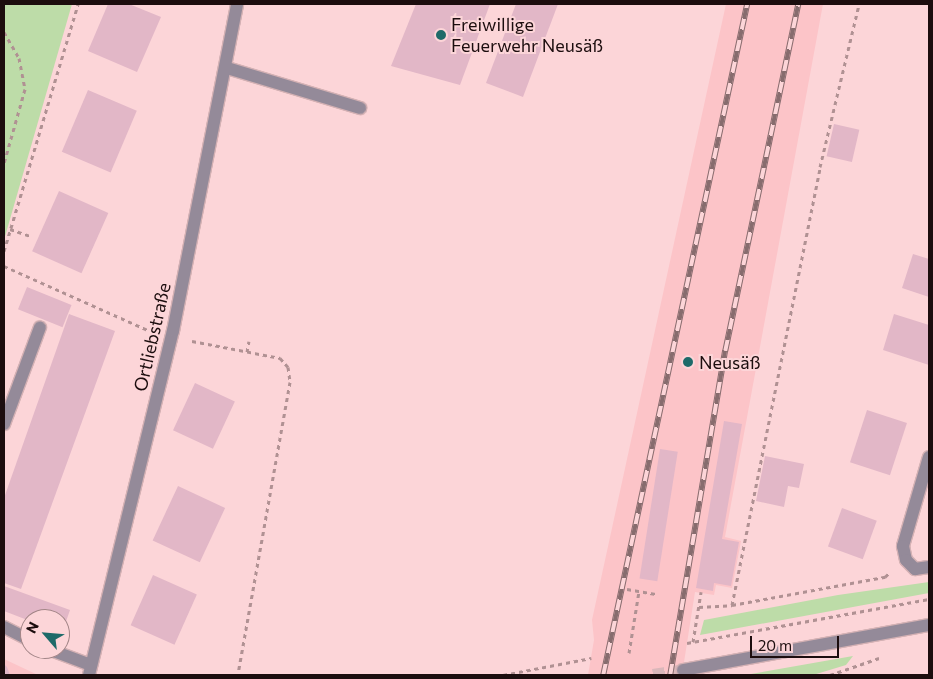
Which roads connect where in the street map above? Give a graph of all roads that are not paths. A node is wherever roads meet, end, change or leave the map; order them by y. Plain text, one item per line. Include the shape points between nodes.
1 (237, 4) edge
2 (227, 68) junction
3 (360, 108) dead end
4 (40, 327) dead end
5 (4, 424) edge
6 (929, 457) edge
7 (929, 567) edge
8 (929, 625) edge
9 (4, 628) edge
10 (20, 635) edge
11 (68, 659) edge
12 (90, 670) edge
13 (683, 670) dead end

1 - 2 street, Ortliebstraße
2 - 3 street
2 - 12 street, Ortliebstraße via 171,337
4 - 5 street
6 - 7 street via 902,546 906,560 914,569
8 - 13 street
9 - 10 street
11 - 12 street

